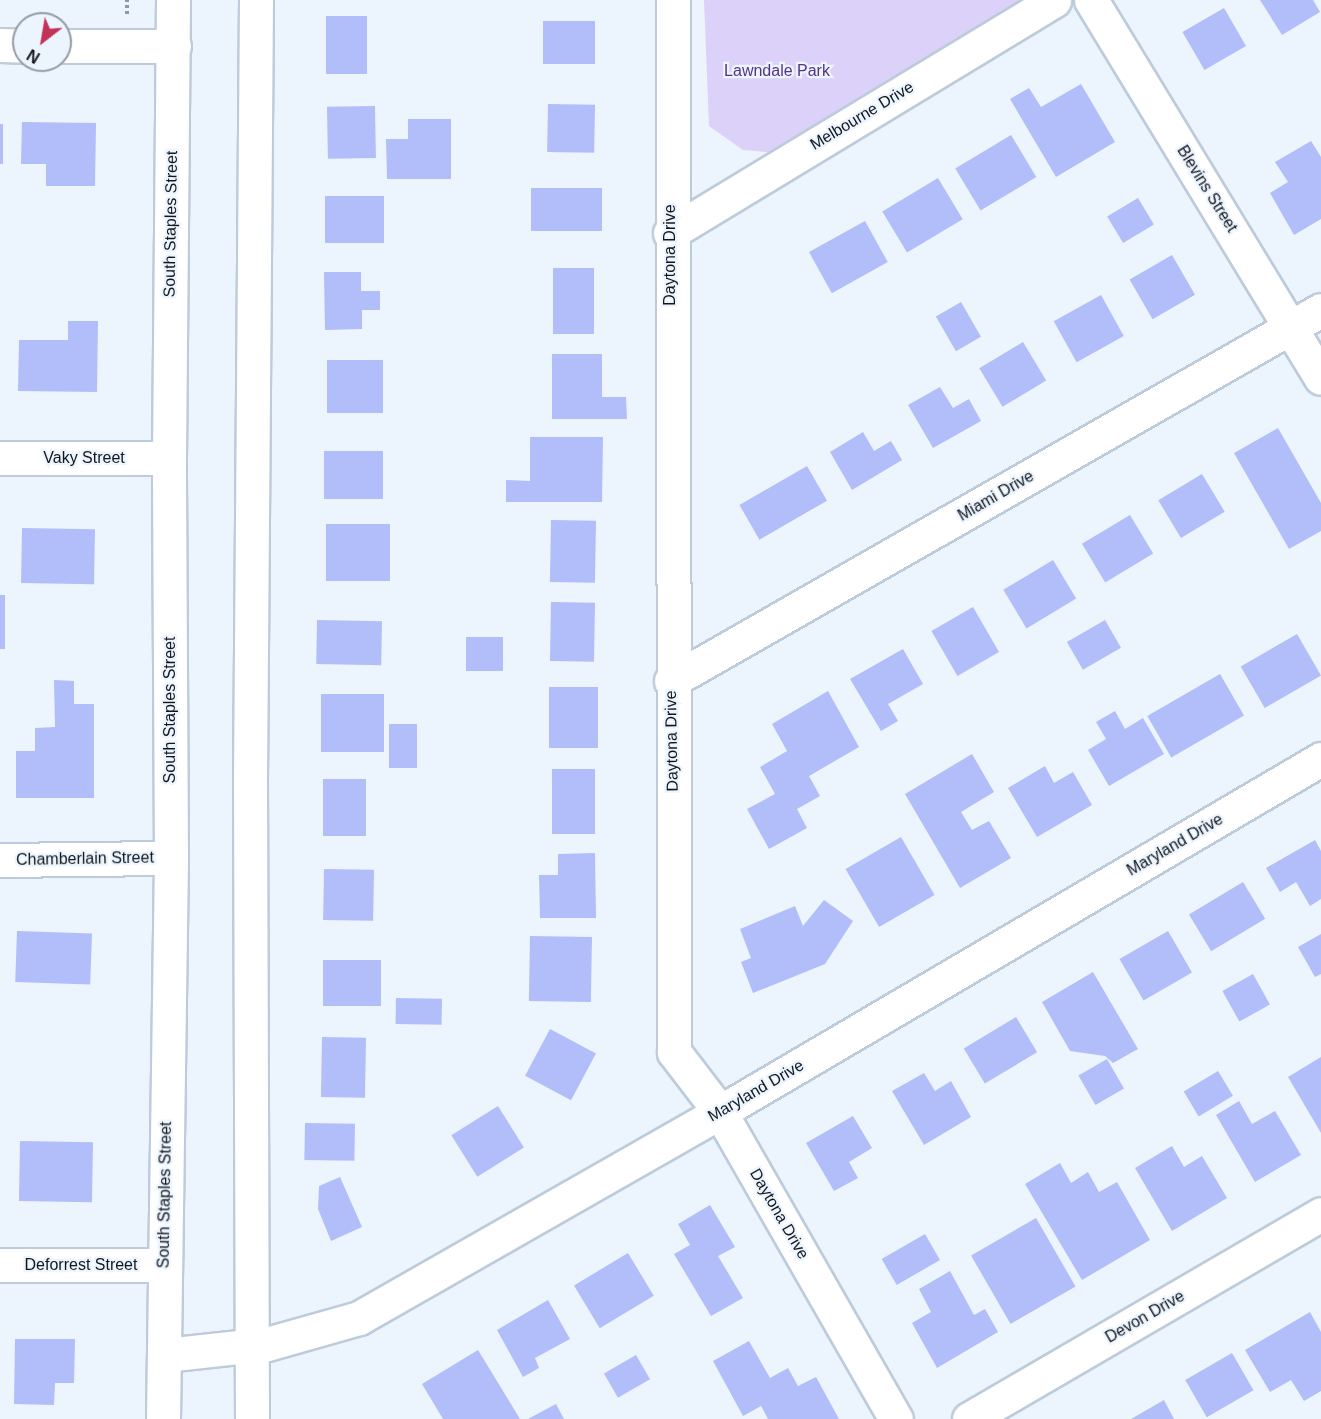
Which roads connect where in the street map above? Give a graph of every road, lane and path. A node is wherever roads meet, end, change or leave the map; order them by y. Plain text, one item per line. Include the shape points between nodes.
1 (173, 0) edge
2 (256, 0) edge
3 (673, 0) edge
4 (1054, 0) edge
5 (1091, 0) edge
6 (72, 46) edge
7 (174, 46) junction
8 (670, 233) junction
9 (1321, 310) edge
10 (1292, 327) junction
11 (1321, 378) edge
12 (0, 458) edge
13 (169, 458) junction
14 (671, 681) junction
15 (1321, 759) edge
16 (171, 858) junction
17 (0, 860) edge
18 (720, 1112) junction
19 (1321, 1214) edge
20 (0, 1265) edge
21 (163, 1265) junction
22 (252, 1345) junction
23 (165, 1355) junction
24 (163, 1419) edge
25 (252, 1419) edge
26 (896, 1419) edge
27 (969, 1419) edge

1 - 7 street, South Staples Street
2 - 22 street via 250,768
3 - 8 street, Daytona Drive
4 - 8 street, Melbourne Drive
5 - 10 street, Blevins Street
6 - 7 street
7 - 13 street, South Staples Street
8 - 14 street, Daytona Drive
9 - 10 street, Miami Drive
10 - 11 street, Blevins Street
10 - 14 street, Miami Drive
12 - 13 street, Vaky Street
13 - 16 street, South Staples Street
14 - 18 street, Daytona Drive via 674,1052
15 - 18 street, Maryland Drive
16 - 17 street, Chamberlain Street
16 - 21 street, South Staples Street
18 - 22 street, Maryland Drive via 359,1318
18 - 26 street, Daytona Drive
19 - 27 street, Devon Drive
20 - 21 street, Deforrest Street
21 - 23 street, South Staples Street
22 - 23 street, Maryland Drive
22 - 25 street
23 - 24 street, South Staples Street

